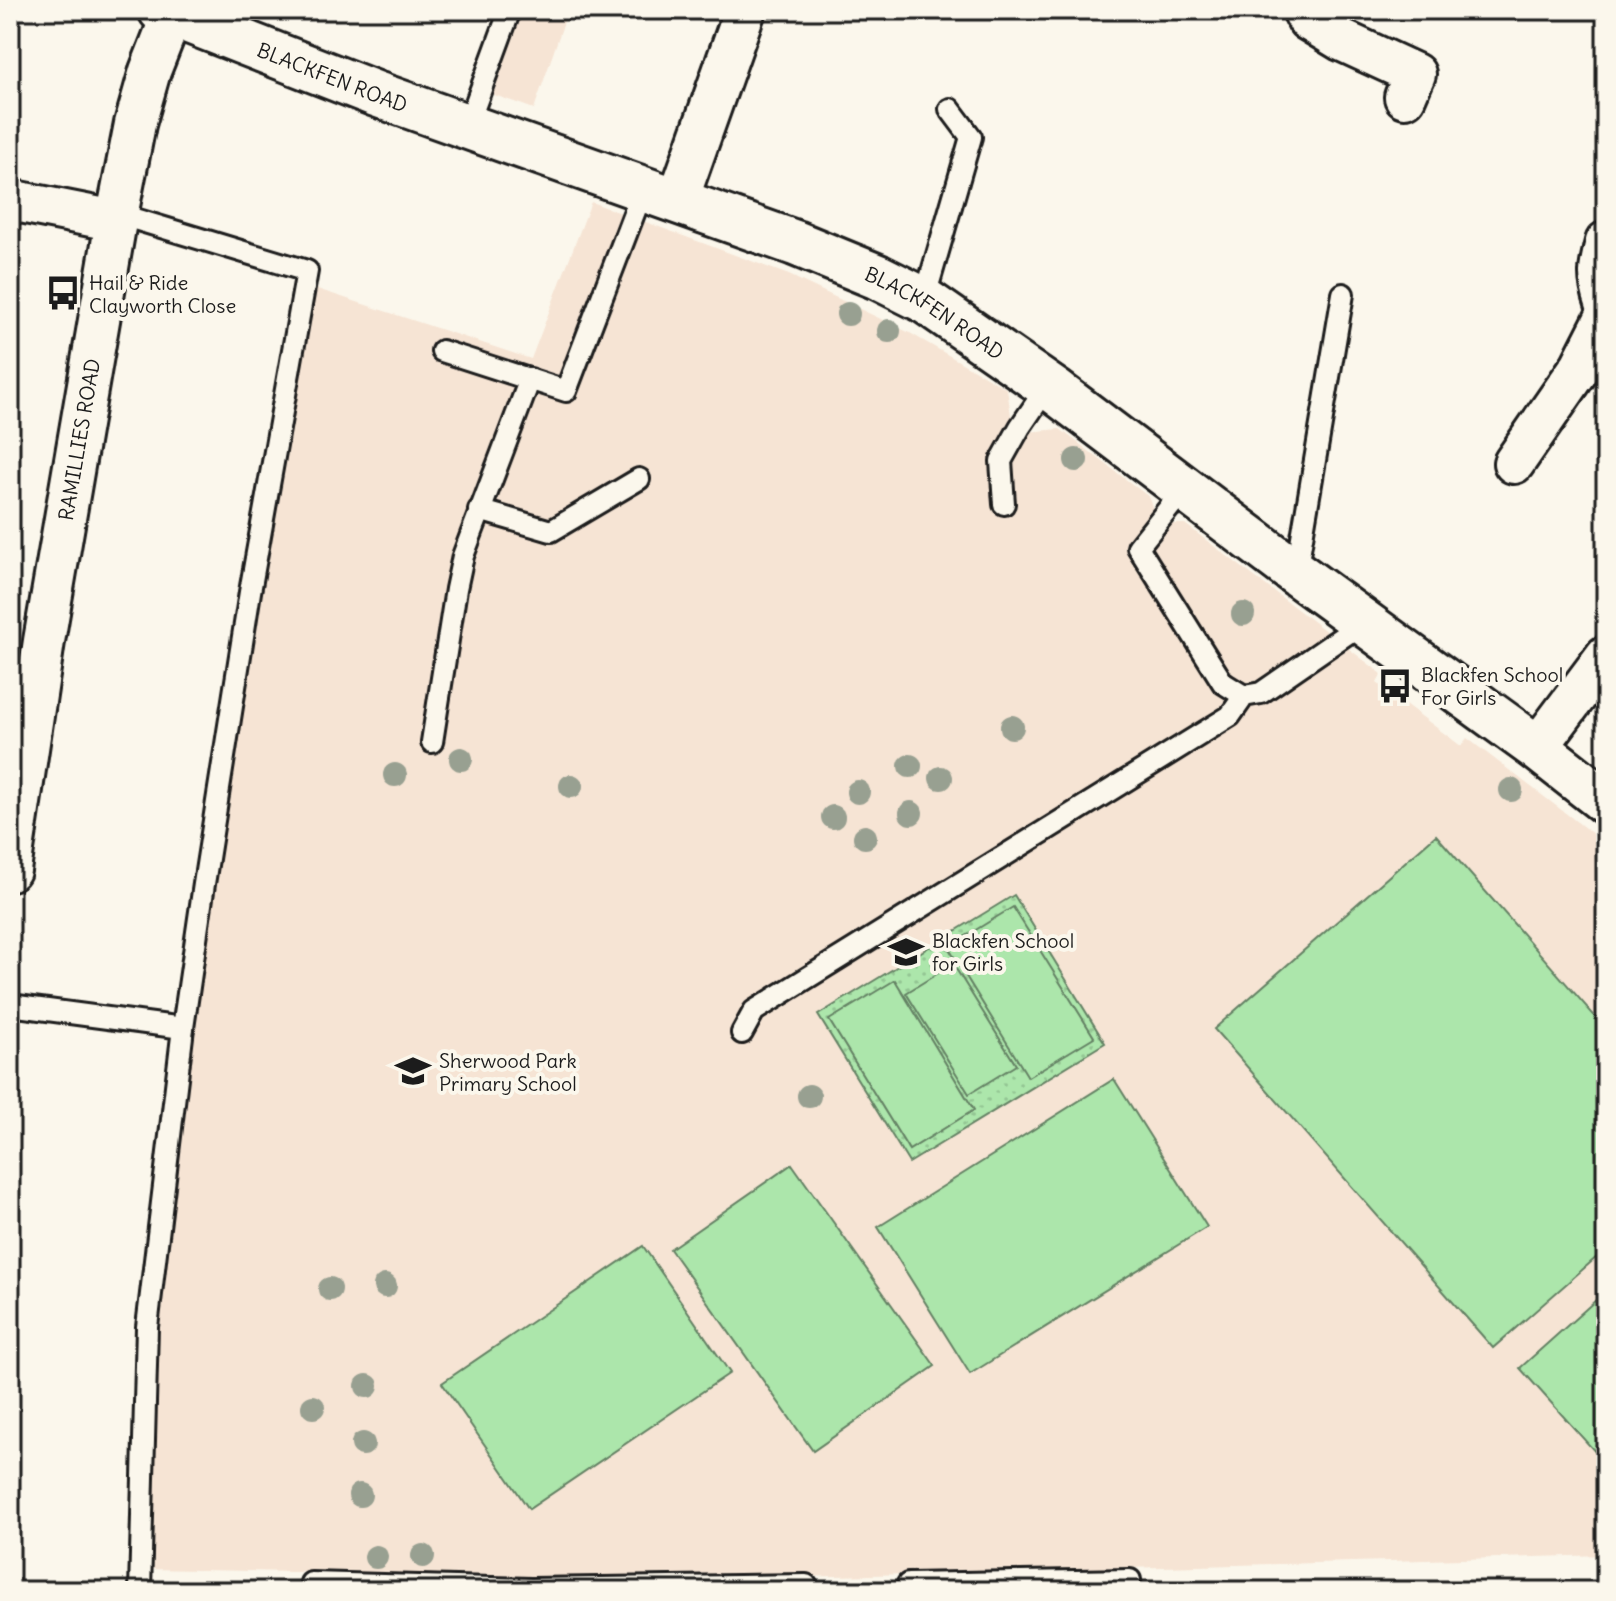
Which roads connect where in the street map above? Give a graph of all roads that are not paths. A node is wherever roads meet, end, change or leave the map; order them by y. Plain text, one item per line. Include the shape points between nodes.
1 (510, 10) edge
2 (745, 10) edge
3 (1303, 10) edge
4 (166, 12) edge
5 (1416, 73) dead end
6 (950, 109) dead end
7 (467, 127) junction
8 (660, 196) junction
9 (10, 200) edge
10 (117, 218) junction
11 (1606, 242) edge
12 (1343, 294) dead end
13 (924, 300) junction
14 (1606, 303) edge
15 (1606, 317) edge
16 (442, 351) dead end
17 (530, 379) junction
18 (1048, 386) junction
19 (1514, 463) dead end
20 (639, 479) dead end
21 (1185, 488) junction
22 (1004, 504) dead end
23 (479, 510) junction
24 (1296, 573) junction
25 (1364, 622) junction
26 (1606, 656) edge
27 (1244, 696) junction
28 (432, 742) dead end
29 (1537, 748) junction
30 (1606, 802) edge
31 (10, 870) edge
32 (10, 1005) edge
33 (183, 1028) junction
34 (742, 1033) dead end
35 (908, 1584) dead end
36 (806, 1585) dead end
37 (140, 1591) edge
38 (311, 1591) edge
39 (1131, 1591) edge

1 - 7 lane
2 - 8 street
3 - 5 street via 1308,20 1341,40
4 - 7 main road, BLACKFEN ROAD
4 - 10 street, RAMILLIES ROAD via 135,124
6 - 13 lane via 971,137
7 - 8 main road, BLACKFEN ROAD
8 - 13 main road, BLACKFEN ROAD via 795,243
8 - 17 lane via 566,391
9 - 10 street
10 - 31 street, RAMILLIES ROAD
10 - 33 lane via 307,271 250,592
11 - 14 street via 1599,283
12 - 24 lane
13 - 18 main road, BLACKFEN ROAD
15 - 19 street via 1581,366
16 - 17 lane
17 - 23 lane
18 - 21 main road, BLACKFEN ROAD
18 - 22 lane via 1001,461
20 - 23 lane via 551,531
21 - 24 main road, BLACKFEN ROAD
21 - 27 lane via 1138,547 1223,683
23 - 28 lane via 456,589
24 - 25 main road, BLACKFEN ROAD
25 - 27 lane via 1261,693
25 - 29 main road, BLACKFEN ROAD
26 - 29 street
27 - 34 lane via 1230,716 754,1011
29 - 30 main road, BLACKFEN ROAD
32 - 33 lane
33 - 37 lane via 147,1327
35 - 39 lane via 1130,1580
36 - 38 lane via 531,1589 311,1583

